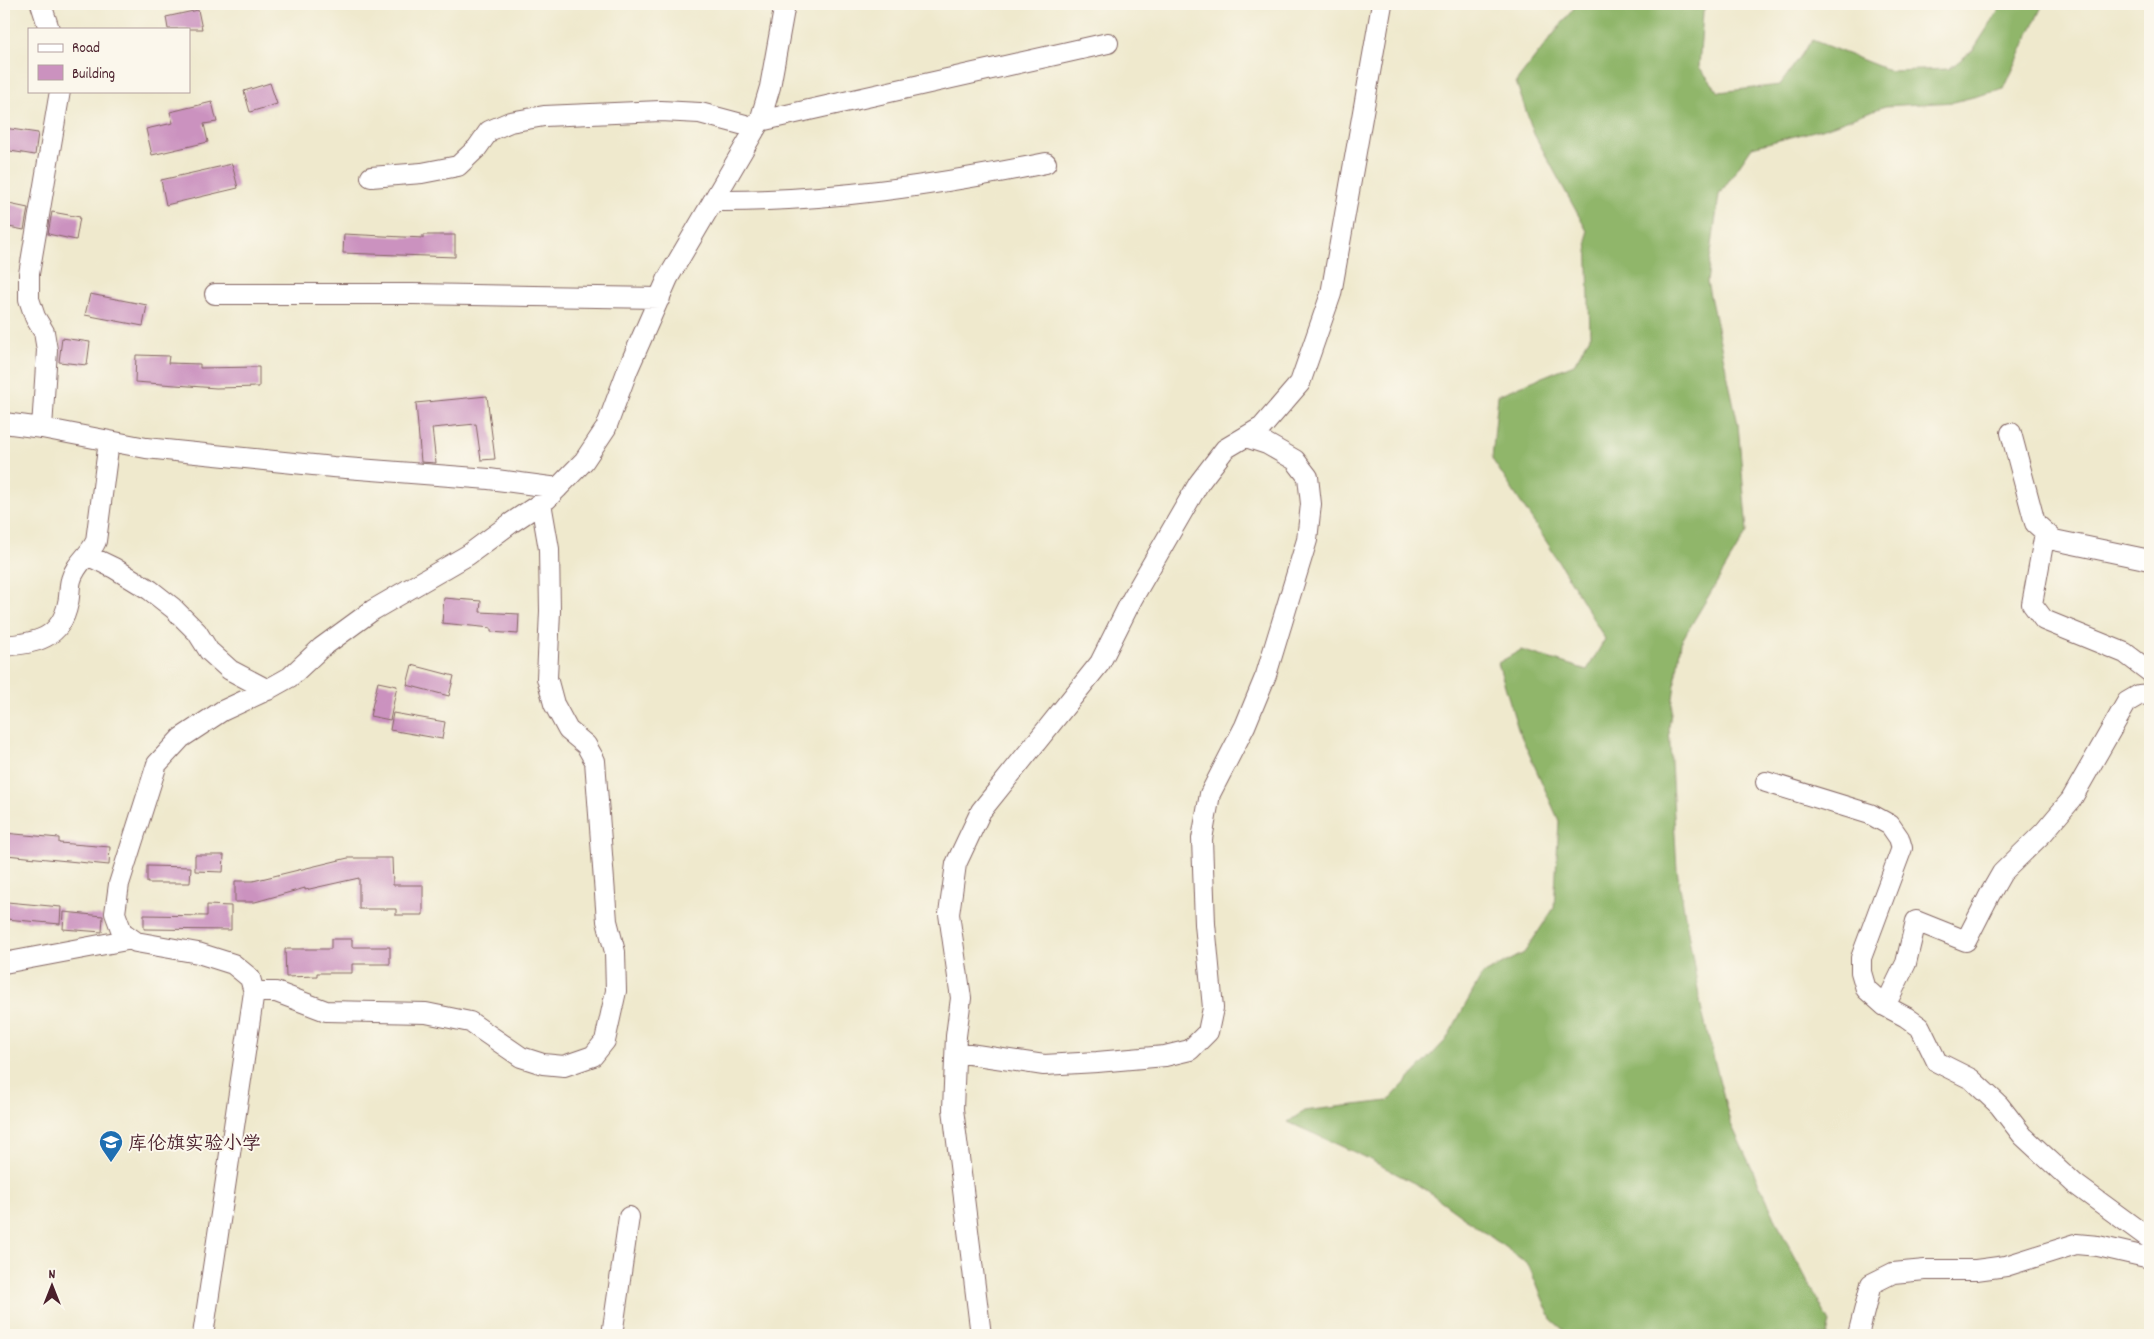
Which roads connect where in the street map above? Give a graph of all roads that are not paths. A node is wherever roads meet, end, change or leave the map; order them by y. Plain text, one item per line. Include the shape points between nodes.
1 (41, 4) edge
2 (785, 4) edge
3 (1382, 4) edge
4 (49, 28) edge
5 (1108, 43) dead end
6 (60, 92) edge
7 (758, 124) junction
8 (1046, 163) dead end
9 (371, 177) dead end
10 (714, 201) junction
11 (215, 294) dead end
12 (660, 298) junction
13 (4, 424) edge
14 (42, 428) junction
15 (2011, 434) dead end
16 (1246, 437) junction
17 (109, 441) junction
18 (558, 488) junction
19 (541, 503) junction
20 (2044, 533) junction
21 (87, 555) junction
22 (2150, 560) edge
23 (4, 646) edge
24 (2150, 672) edge
25 (268, 690) junction
26 (2150, 694) edge
27 (1766, 782) dead end
28 (132, 939) junction
29 (4, 963) edge
30 (254, 992) junction
31 (1885, 1006) junction
32 (956, 1052) junction
33 (629, 1217) dead end
34 (2150, 1239) edge
35 (2150, 1258) edge
36 (203, 1335) edge
37 (612, 1335) edge
38 (982, 1335) edge
39 (1858, 1335) edge

1 - 4 street
2 - 7 street via 770,87
3 - 16 street via 1331,294 1300,383 1262,428
5 - 7 street
6 - 14 street via 30,274 29,299 44,332 47,350
7 - 9 street via 700,113 661,111 544,116 488,130 477,148 458,166
7 - 10 street
8 - 10 street via 880,192 751,202
10 - 12 street via 668,278
11 - 12 street
12 - 18 street via 606,428 584,461
13 - 14 street
14 - 17 street
15 - 20 street via 2035,523
16 - 32 street via 1225,449 1199,483 1132,599 1100,663 981,811 956,864 949,914 961,998
16 - 32 street via 1267,444 1295,460 1308,477 1311,504 1307,540 1266,675 1245,726 1210,794 1202,839 1205,924 1213,1008 1208,1032 1190,1050 1165,1056 1097,1062 1044,1065
17 - 18 street via 146,448
17 - 21 street via 96,541
18 - 19 street
19 - 25 street via 468,554 373,610 321,648 290,677
19 - 30 street via 549,548 547,678 554,704 568,730 586,745 596,761 607,921 615,952 616,991 605,1041 593,1056 564,1066 543,1064 521,1057 470,1022 426,1013 326,1011 276,992
20 - 22 street via 2054,540
20 - 24 street via 2032,604 2044,620 2125,653
21 - 23 street via 71,579 62,624 48,637
21 - 25 street via 150,590 173,608 197,632 209,651 230,670
25 - 28 street via 222,711 182,738 157,764 119,884 115,913 122,932
26 - 31 street via 2139,695 2127,702 2071,800 2002,873 1966,941 1916,921 1906,963
27 - 31 street via 1870,814 1890,825 1899,838 1902,848 1860,958 1866,989
28 - 29 street
28 - 30 street via 233,964 250,978
30 - 36 street
31 - 34 street via 1920,1027 1937,1062 1971,1079 1999,1105 2023,1136 2075,1184
32 - 38 street via 952,1109
33 - 37 street
35 - 39 street via 2076,1244 2006,1266 1892,1273 1871,1284

